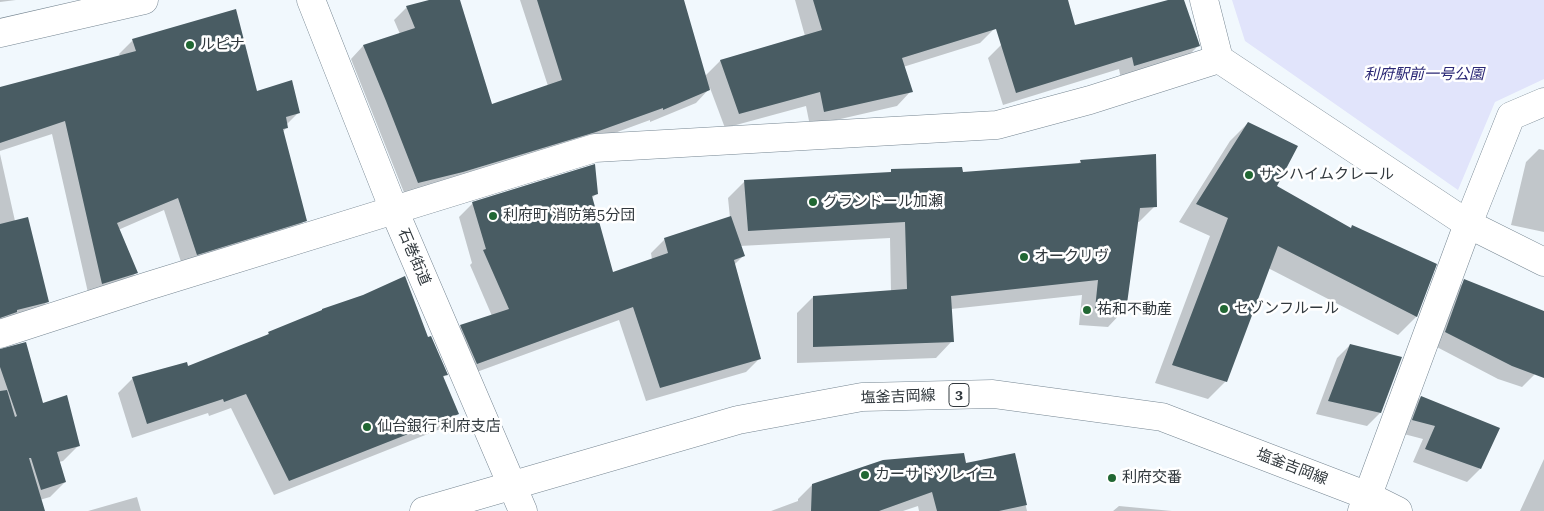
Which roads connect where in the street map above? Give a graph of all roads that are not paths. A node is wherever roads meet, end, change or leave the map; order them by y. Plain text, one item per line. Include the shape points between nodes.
1 (144, 0) edge
2 (311, 0) edge
3 (1204, 0) edge
4 (0, 33) edge
5 (1219, 59) junction
6 (1544, 102) edge
7 (394, 210) junction
8 (1468, 224) junction
9 (1544, 262) edge
10 (0, 334) edge
11 (512, 485) junction
12 (1365, 504) edge
13 (424, 511) edge
14 (523, 511) edge
15 (1398, 511) edge

1 - 4 street
2 - 7 street, 石巻街道
3 - 5 street
5 - 7 street via 1090,100 997,125 595,148
5 - 8 street
6 - 8 street via 1511,116
7 - 10 street
7 - 11 street, 石巻街道
8 - 9 street
8 - 12 street
11 - 12 street, 塩釜吉岡線 / 3 via 738,420 862,397 993,394 1162,418
11 - 13 street, 塩釜吉岡線 / 3
11 - 14 street, 石巻街道
12 - 15 street, 塩釜吉岡線 / 3

